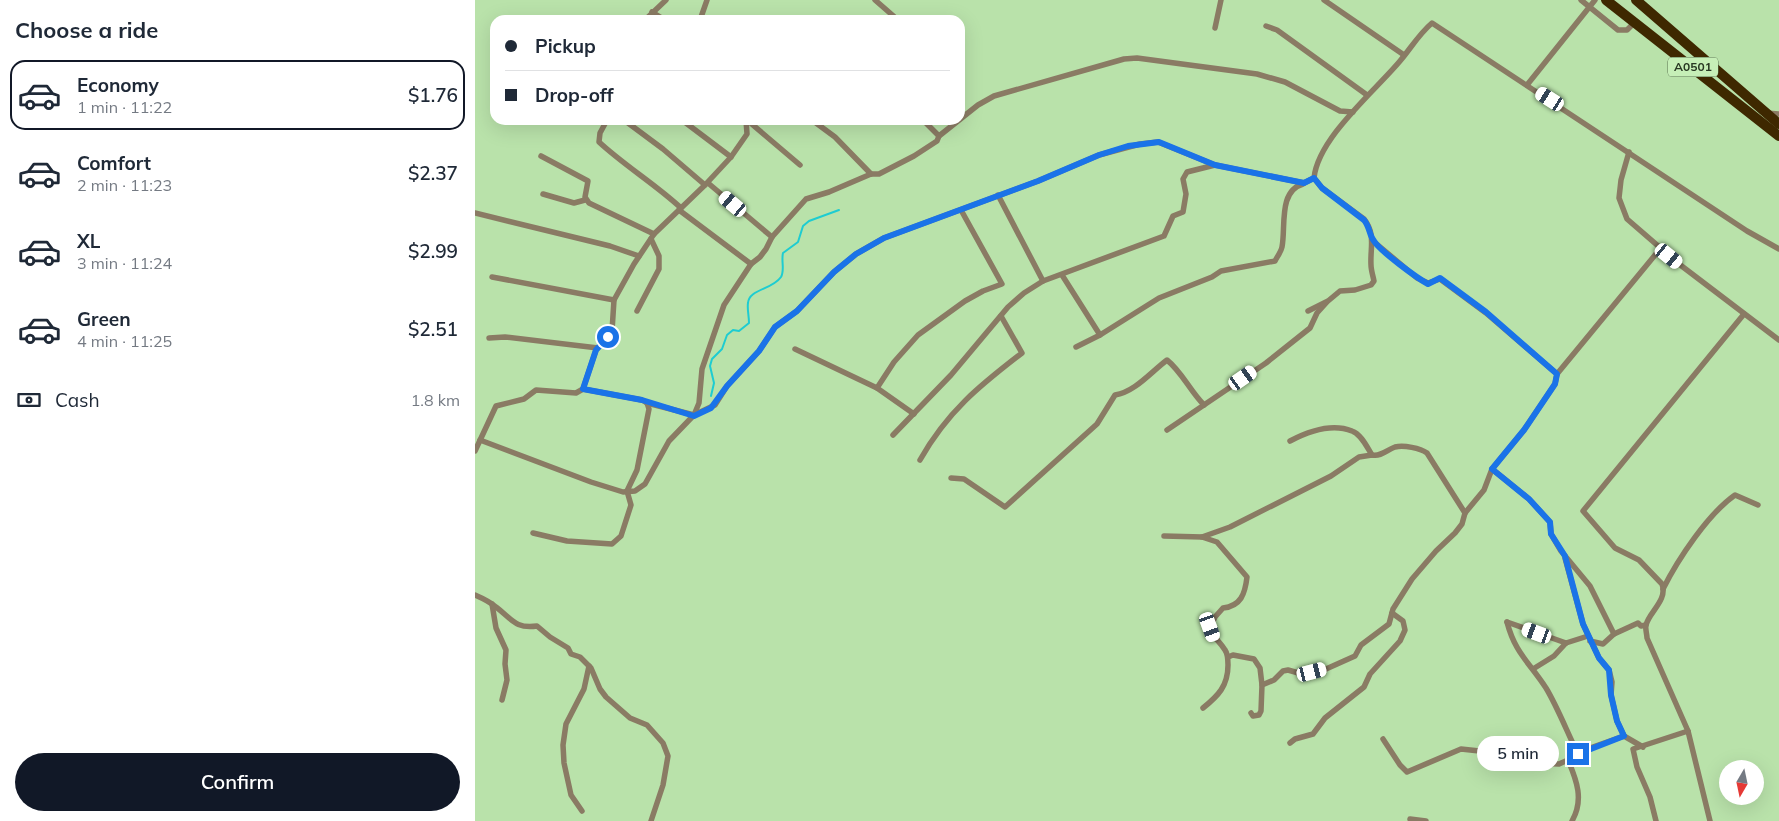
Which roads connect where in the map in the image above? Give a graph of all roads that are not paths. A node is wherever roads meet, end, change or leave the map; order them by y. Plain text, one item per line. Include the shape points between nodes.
1 (666, 0) edge
2 (707, 0) edge
3 (875, 0) edge
4 (1221, 0) edge
5 (1324, 0) edge
6 (1581, 0) edge
7 (1595, 0) edge
8 (1607, 0) edge
9 (1636, 0) edge
10 (1589, 7) junction
11 (652, 12) junction
12 (649, 15) edge
13 (657, 15) edge
14 (702, 15) edge
15 (892, 15) edge
16 (1635, 22) junction
17 (1266, 26) dead end
18 (1215, 28) dead end
19 (1404, 55) junction
20 (1527, 84) junction
21 (1367, 95) junction
22 (1353, 112) junction
23 (1766, 113) junction
24 (1779, 114) edge
25 (965, 115) edge
26 (1779, 124) edge
27 (604, 125) edge
28 (631, 125) edge
29 (689, 125) edge
30 (746, 125) edge
31 (752, 125) edge
32 (819, 125) edge
33 (928, 125) edge
34 (953, 125) edge
35 (939, 136) junction
36 (1779, 136) edge
37 (1629, 152) junction
38 (541, 156) dead end
39 (731, 157) junction
40 (800, 165) dead end
41 (1215, 165) junction
42 (871, 174) junction
43 (1314, 178) junction
44 (1304, 183) junction
45 (707, 184) junction
46 (543, 194) dead end
47 (997, 195) junction
48 (585, 200) junction
49 (680, 209) junction
50 (961, 210) junction
51 (475, 213) edge
52 (652, 237) junction
53 (772, 237) junction
54 (1373, 241) junction
55 (1660, 248) junction
56 (1779, 249) edge
57 (639, 256) junction
58 (751, 264) junction
59 (1062, 275) junction
60 (491, 277) dead end
61 (1043, 281) junction
62 (614, 300) junction
63 (1327, 301) junction
64 (1308, 311) dead end
65 (637, 312) dead end
66 (1744, 314) junction
67 (1001, 316) junction
68 (1100, 335) junction
69 (489, 338) dead end
70 (1779, 340) edge
71 (1076, 347) dead end
72 (598, 348) junction
73 (795, 349) dead end
74 (1557, 374) junction
75 (877, 388) junction
76 (583, 389) junction
77 (647, 403) junction
78 (1204, 405) junction
79 (914, 414) junction
80 (694, 416) junction
81 (1167, 430) dead end
82 (893, 434) dead end
83 (480, 440) junction
84 (1290, 441) dead end
85 (475, 451) edge
86 (1372, 455) junction
87 (920, 460) dead end
88 (1492, 469) junction
89 (951, 478) dead end
90 (627, 491) junction
91 (1758, 505) dead end
92 (1465, 513) junction
93 (533, 533) dead end
94 (1164, 536) dead end
95 (1202, 537) junction
96 (1565, 556) junction
97 (1663, 589) junction
98 (475, 595) edge
99 (492, 604) junction
100 (1392, 613) junction
101 (1646, 625) junction
102 (1614, 634) junction
103 (1589, 638) junction
104 (1566, 644) junction
105 (1228, 657) junction
106 (589, 666) junction
107 (1533, 669) junction
108 (1262, 685) junction
109 (502, 700) dead end
110 (1203, 708) dead end
111 (1251, 713) dead end
112 (1688, 731) junction
113 (1624, 736) junction
114 (1383, 739) dead end
115 (1290, 743) dead end
116 (1643, 747) junction
117 (1578, 754) junction
118 (1568, 760) junction
119 (582, 811) dead end
120 (1409, 819) dead end
121 (651, 821) edge
122 (1426, 821) edge
123 (1572, 821) edge
124 (1656, 821) edge
125 (1710, 821) edge

1 - 11 street
2 - 14 street
3 - 15 street
4 - 18 street
5 - 19 street
6 - 10 street
7 - 10 street
8 - 16 highway, A0501
9 - 23 highway, A0501
10 - 16 street via 1618,30 1627,30
10 - 20 street
11 - 12 street
11 - 13 street
16 - 36 highway, A0501
17 - 21 street via 1277,30
19 - 20 street via 1432,23
19 - 21 street
20 - 37 street
21 - 22 street
22 - 25 street via 1340,111 1285,82 1257,74 1137,58 994,96
22 - 43 street via 1315,164
23 - 24 street
23 - 26 highway, A0501
27 - 49 street via 599,142
28 - 45 street
29 - 39 street
30 - 39 street via 747,134
31 - 40 street
32 - 42 street
33 - 35 street
34 - 35 street
35 - 42 street via 937,141 914,156 879,174
37 - 55 street via 1619,198 1627,219
37 - 56 street
38 - 48 street via 588,181
39 - 45 street
41 - 44 street
41 - 47 street via 1159,142 1140,144 1099,155
41 - 59 street via 1187,172 1183,180 1186,194 1183,212 1173,216 1164,236
42 - 53 street via 806,200
43 - 44 street
43 - 54 street via 1369,225
44 - 68 street via 1295,186 1287,199 1281,249 1275,262 1221,271 1159,298
45 - 49 street
45 - 53 street
46 - 48 street via 574,203
47 - 50 street
47 - 61 street
48 - 52 street
49 - 52 street
49 - 58 street
50 - 75 street via 1002,284 965,301 918,335
50 - 80 street via 884,238 856,254 797,311 775,327 711,408
51 - 57 street
52 - 57 street
52 - 65 street via 659,256 659,268
53 - 58 street via 761,257
54 - 63 street via 1371,265 1374,281 1371,285 1340,291
54 - 74 street via 1417,278 1428,284 1440,278 1446,282
55 - 66 street
55 - 74 street
57 - 62 street
58 - 80 street via 724,305 702,369 699,403
59 - 61 street
59 - 68 street
60 - 62 street
61 - 67 street
62 - 72 street via 611,331
63 - 64 street
63 - 78 street via 1310,328
66 - 70 street
66 - 97 street via 1583,511 1615,548 1639,560
67 - 79 street
67 - 87 street via 1022,353 949,417
68 - 71 street
69 - 72 street
72 - 76 street
73 - 75 street
74 - 88 street via 1555,384 1524,430
75 - 79 street
76 - 77 street
76 - 83 street via 576,393 536,390 524,399 496,406
77 - 80 street
77 - 90 street via 649,416 637,470
78 - 81 street
78 - 89 street via 1167,360 1131,390 1115,395 1097,424 1005,507 964,480
79 - 82 street
80 - 90 street via 669,441 645,484 635,491
83 - 85 street
83 - 90 street via 559,471
84 - 86 street via 1308,432 1343,429 1353,431 1362,439
86 - 92 street via 1377,456 1396,447 1422,449
86 - 95 street via 1359,457 1331,476 1251,518
88 - 92 street via 1484,490
88 - 96 street via 1541,511 1550,522 1551,534
90 - 93 street via 631,505 621,536 612,544 567,542
91 - 97 street via 1735,494 1721,504
92 - 100 street via 1462,524 1412,579
94 - 95 street
95 - 105 street via 1217,542 1247,577 1240,601 1223,608 1210,627
96 - 102 street via 1590,586
96 - 103 street
97 - 101 street via 1658,606
98 - 99 street
99 - 106 street via 516,624 542,629
99 - 109 street via 498,634 506,650 507,680
100 - 108 street via 1389,624 1361,645 1355,656 1312,672 1283,671
100 - 115 street via 1403,621 1405,630 1400,641 1370,674 1364,687 1325,718 1313,734
101 - 102 street via 1638,623
101 - 112 street via 1647,638
102 - 103 street via 1603,644
103 - 104 street
103 - 113 street via 1609,670 1611,695
104 - 107 street
104 - 107 street via 1507,622 1515,645
105 - 108 street via 1254,659
105 - 110 street via 1225,687
106 - 119 street via 584,689 566,724 563,745 571,795
106 - 121 street via 606,697 630,718 647,725 663,743 667,756 663,785
107 - 117 street via 1547,690
108 - 111 street via 1261,711 1259,715
112 - 116 street
112 - 125 street
113 - 116 street
113 - 117 street
114 - 118 street via 1407,772 1461,749 1498,753 1534,763 1559,764
116 - 124 street via 1633,749 1633,754
117 - 118 street
118 - 123 street via 1580,796
120 - 122 street

